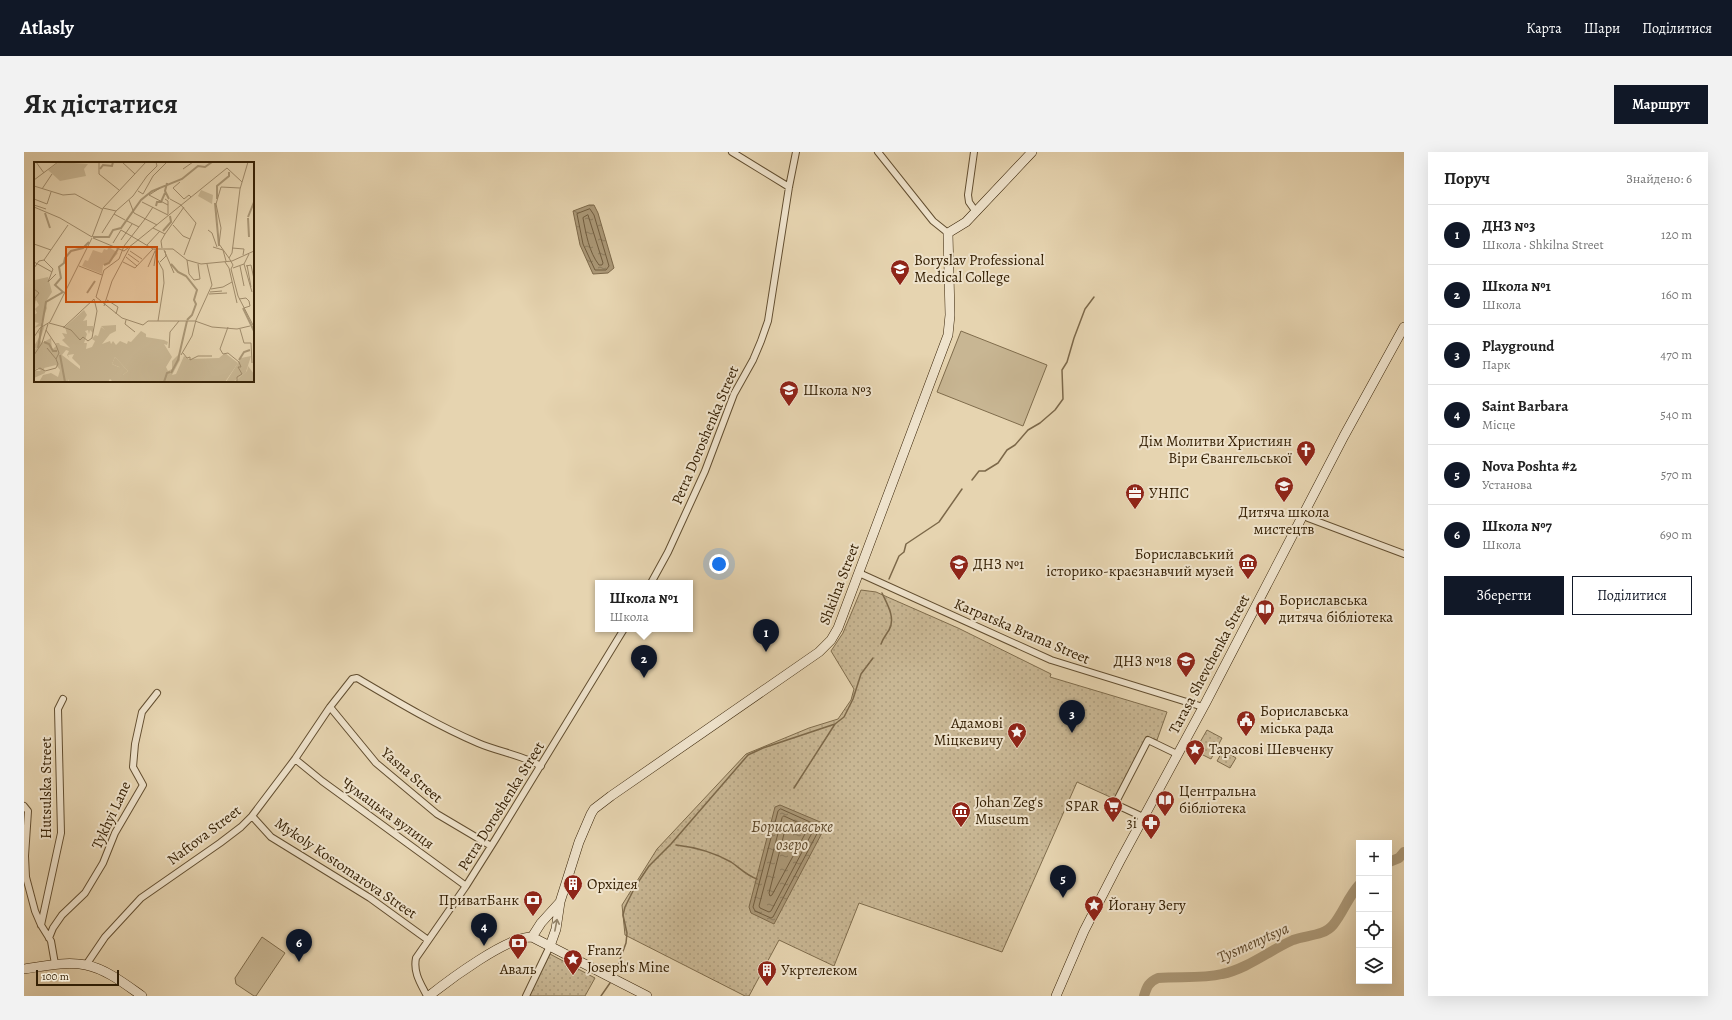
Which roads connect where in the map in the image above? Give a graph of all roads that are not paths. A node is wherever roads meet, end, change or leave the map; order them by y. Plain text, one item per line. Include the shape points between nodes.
1 (732, 152) edge
2 (796, 152) edge
3 (878, 152) edge
4 (974, 152) edge
5 (1032, 152) edge
6 (789, 187) junction
7 (976, 212) junction
8 (948, 233) junction
9 (1404, 327) edge
10 (1308, 518) dead end
11 (1404, 554) edge
12 (859, 573) junction
13 (653, 580) edge
14 (622, 632) edge
15 (157, 693) dead end
16 (64, 699) dead end
17 (330, 707) junction
18 (1203, 708) junction
19 (1176, 754) junction
20 (295, 760) junction
21 (541, 766) junction
22 (24, 806) edge
23 (252, 816) junction
24 (1143, 817) junction
25 (491, 846) junction
26 (466, 886) junction
27 (560, 902) junction
28 (41, 925) junction
29 (532, 937) junction
30 (49, 938) junction
31 (428, 940) junction
32 (550, 946) junction
33 (55, 964) junction
34 (86, 965) junction
35 (24, 969) edge
36 (142, 996) edge
37 (428, 996) edge
38 (526, 996) edge
39 (647, 996) edge
40 (1056, 996) edge

1 - 6 street
2 - 6 street, Petra Doroshenka Street
3 - 8 street via 933,221
4 - 7 street via 968,195 969,202
5 - 7 main road
6 - 13 street, Petra Doroshenka Street via 768,321 761,341 734,394 705,471
7 - 8 main road
8 - 12 main road, Shkilna Street via 948,335
9 - 18 main road, Tarasa Shevchenka Street via 1344,436
10 - 11 street
12 - 18 street, Karpatska Brama Street via 1051,660
12 - 27 main road, Shkilna Street via 838,628 819,652 594,809 579,842
14 - 21 street, Petra Doroshenka Street
15 - 30 street, Tykhyi Lane via 142,712 135,744 133,767 142,788 115,833 85,893 62,915
16 - 28 street, Hutsulska Street via 58,709 61,833
17 - 20 street, Naftova Street
17 - 21 street, Naftova Street via 352,679 357,678 478,743
17 - 25 street, Yasna Street via 376,763 437,814
18 - 19 main road, Tarasa Shevchenka Street
19 - 24 main road, Tarasa Shevchenka Street
19 - 24 street via 1148,740 1116,804
20 - 23 street, Naftova Street
20 - 26 street, Чумацька вулиця
21 - 25 street, Petra Doroshenka Street
22 - 28 street, Hutsulska Street via 28,811 26,877
23 - 31 street, Mykoly Kostomarova Street via 271,837 370,898
23 - 34 street, Naftova Street via 220,843 141,898 105,937
24 - 40 main road, Tarasa Shevchenka Street via 1084,931
25 - 26 street, Petra Doroshenka Street
26 - 31 street, Petra Doroshenka Street
27 - 29 main road, Shkilna Street
32 -> 27 main road, Shkilna Street via 556,929
28 - 30 street, Hutsulska Street
29 - 32 main road
29 - 37 main road via 508,944 456,975
30 - 33 street, Hutsulska Street
31 - 37 street, Petra Doroshenka Street via 416,958 414,966
32 - 38 street
32 - 39 main road
33 - 34 main road
33 - 35 main road
34 - 36 main road via 106,973

